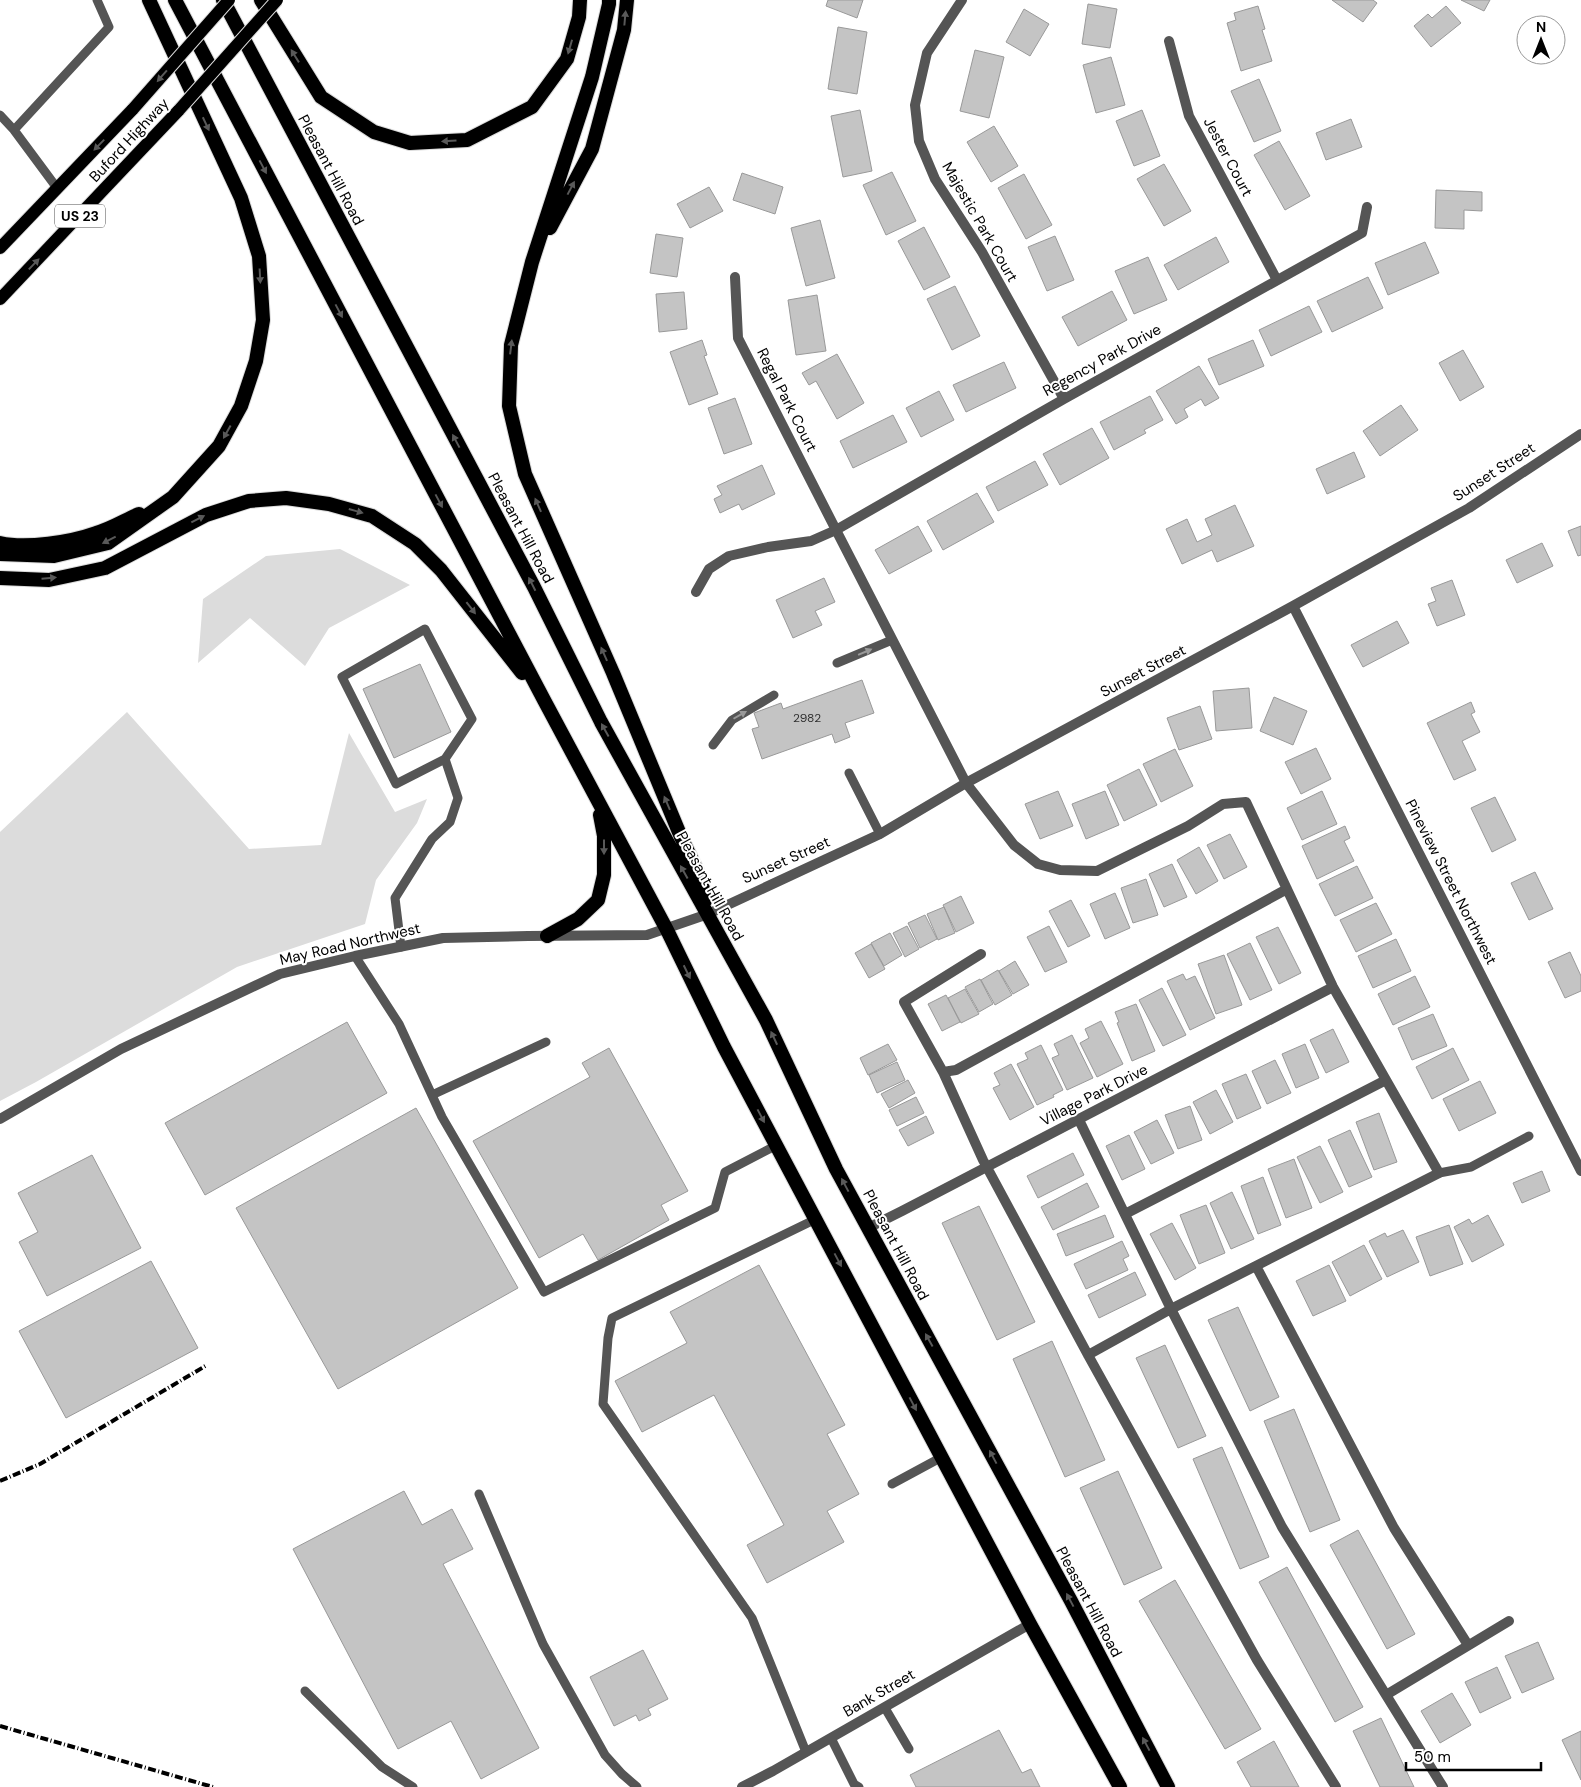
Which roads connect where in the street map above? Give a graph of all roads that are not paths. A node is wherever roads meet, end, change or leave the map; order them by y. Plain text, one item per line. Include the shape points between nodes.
1 (98, 0) edge
2 (149, 0) edge
3 (175, 0) edge
4 (223, 0) edge
5 (229, 0) edge
6 (261, 0) edge
7 (277, 0) edge
8 (580, 0) edge
9 (609, 0) edge
10 (627, 0) edge
11 (962, 0) edge
12 (1169, 41) dead end
13 (0, 115) edge
14 (14, 130) junction
15 (58, 188) junction
16 (1367, 207) dead end
17 (0, 248) edge
18 (532, 262) junction
19 (735, 277) dead end
20 (1277, 280) junction
21 (0, 299) edge
22 (1064, 399) junction
23 (1581, 434) edge
24 (173, 497) junction
25 (836, 530) junction
26 (0, 543) edge
27 (0, 554) edge
28 (0, 578) edge
29 (696, 592) dead end
30 (1293, 606) junction
31 (892, 640) junction
32 (838, 663) dead end
33 (774, 695) dead end
34 (544, 700) junction
35 (713, 745) dead end
36 (445, 759) junction
37 (850, 773) dead end
38 (966, 783) junction
39 (597, 799) junction
40 (880, 834) junction
41 (1287, 889) junction
42 (708, 914) junction
43 (666, 928) junction
44 (547, 936) junction
45 (401, 947) junction
46 (981, 954) dead end
47 (355, 956) junction
48 (1333, 987) junction
49 (546, 1042) dead end
50 (942, 1072) junction
51 (1386, 1080) junction
52 (432, 1095) junction
53 (0, 1119) edge
54 (1079, 1120) junction
55 (1529, 1136) dead end
56 (777, 1145) junction
57 (1578, 1158) edge
58 (987, 1166) junction
59 (1581, 1171) edge
60 (1439, 1173) junction
61 (1125, 1214) junction
62 (816, 1219) junction
63 (868, 1228) junction
64 (1256, 1266) junction
65 (1171, 1309) junction
66 (1088, 1355) junction
67 (942, 1457) junction
68 (892, 1484) dead end
69 (479, 1494) dead end
70 (1509, 1621) dead end
71 (1030, 1624) junction
72 (1468, 1646) junction
73 (305, 1691) dead end
74 (1386, 1695) junction
75 (885, 1708) junction
76 (831, 1738) junction
77 (910, 1749) dead end
78 (806, 1752) junction
79 (413, 1787) edge
80 (638, 1787) edge
81 (742, 1787) edge
82 (859, 1787) edge
83 (1120, 1787) edge
84 (1168, 1787) edge
85 (1336, 1787) edge
86 (1443, 1787) edge

1 - 14 lane via 109,28
2 -> 24 highway via 240,198 259,256 262,311 256,361 241,406 219,446
3 -> 34 highway
42 -> 4 highway, Pleasant Hill Road via 601,722 529,578
5 -> 15 main road, Buford Highway / US 23, bridge
8 -> 6 highway via 579,17 567,59 532,107 467,140 410,143 374,132 321,97
21 -> 7 main road, Buford Highway / US 23, bridge via 159,133
9 - 18 highway via 592,77
18 -> 10 highway via 592,149 624,30
11 - 22 street, Majestic Park Court via 928,53 915,105 919,141 935,179 982,252
12 - 20 street, Jester Court via 1189,116
13 - 14 lane
14 - 15 lane
15 - 17 main road, Buford Highway / US 23
16 - 20 street, Regency Park Drive via 1362,233
42 -> 18 highway via 701,879 525,474 509,406 511,345
19 - 25 street, Regal Park Court via 738,338
20 - 22 street, Regency Park Drive
22 - 25 street, Regency Park Drive
23 - 30 street, Sunset Street via 1469,508
24 - 26 highway via 96,533 50,544
24 -> 27 highway via 108,543 54,556
25 - 29 street, Regency Park Drive via 811,541 729,556 709,569
25 - 31 street
28 -> 34 highway via 49,580 105,568 206,515 249,501 286,498 329,504 372,516 415,544 441,570
30 - 38 street, Sunset Street
30 - 57 street, Pineview Street Northwest
32 -> 31 lane
31 - 38 street
35 -> 33 lane via 732,720
34 - 39 highway
36 - 36 lane via 472,719 425,629 342,677 396,784
36 - 45 lane via 458,798 450,822 432,840 395,898
37 - 40 lane
38 - 40 street, Sunset Street
38 - 41 street via 1014,845 1038,864 1060,870 1097,871 1188,826 1223,804 1246,802
39 - 43 highway
39 -> 44 highway via 604,836 604,875 598,900 578,919
40 - 42 street, Sunset Street
41 - 48 street
41 - 50 street via 956,1070
42 - 43 street, May Road Northwest
63 -> 42 highway, Pleasant Hill Road via 836,1169 766,1020
43 - 44 street, May Road Northwest via 647,935
43 -> 56 highway via 724,1047
44 - 45 street, May Road Northwest via 443,938
45 - 47 street, May Road Northwest
46 - 50 street via 904,1002
47 - 52 lane via 399,1024
47 - 53 street, May Road Northwest via 280,974 121,1049
48 - 51 street
48 - 54 street, Village Park Drive
49 - 52 lane
50 - 58 street
51 - 60 street
51 - 61 street
52 - 56 lane via 442,1118 544,1292 715,1208 725,1172
54 - 58 street, Village Park Drive
54 - 61 street
55 - 60 lane via 1471,1167
56 - 62 highway
57 - 59 street, Pineview Street Northwest
58 - 63 street, Village Park Drive
58 - 66 street
60 - 64 street
61 - 65 street
62 -> 67 highway
62 - 78 lane via 612,1318 603,1404 752,1618
84 -> 63 highway, Pleasant Hill Road
64 - 65 street
64 - 72 street via 1394,1528
65 - 66 street
65 - 74 street via 1282,1527
66 - 85 street via 1257,1660
67 - 68 lane
67 - 71 highway
69 - 80 lane via 543,1644 605,1755
70 - 72 street
71 - 75 street, Bank Street
71 - 83 highway
72 - 74 street
73 - 79 lane via 382,1767
74 - 86 street
75 - 76 street, Bank Street
75 - 77 lane
76 - 78 street, Bank Street
76 - 82 lane via 854,1784
78 - 81 street, Bank Street

